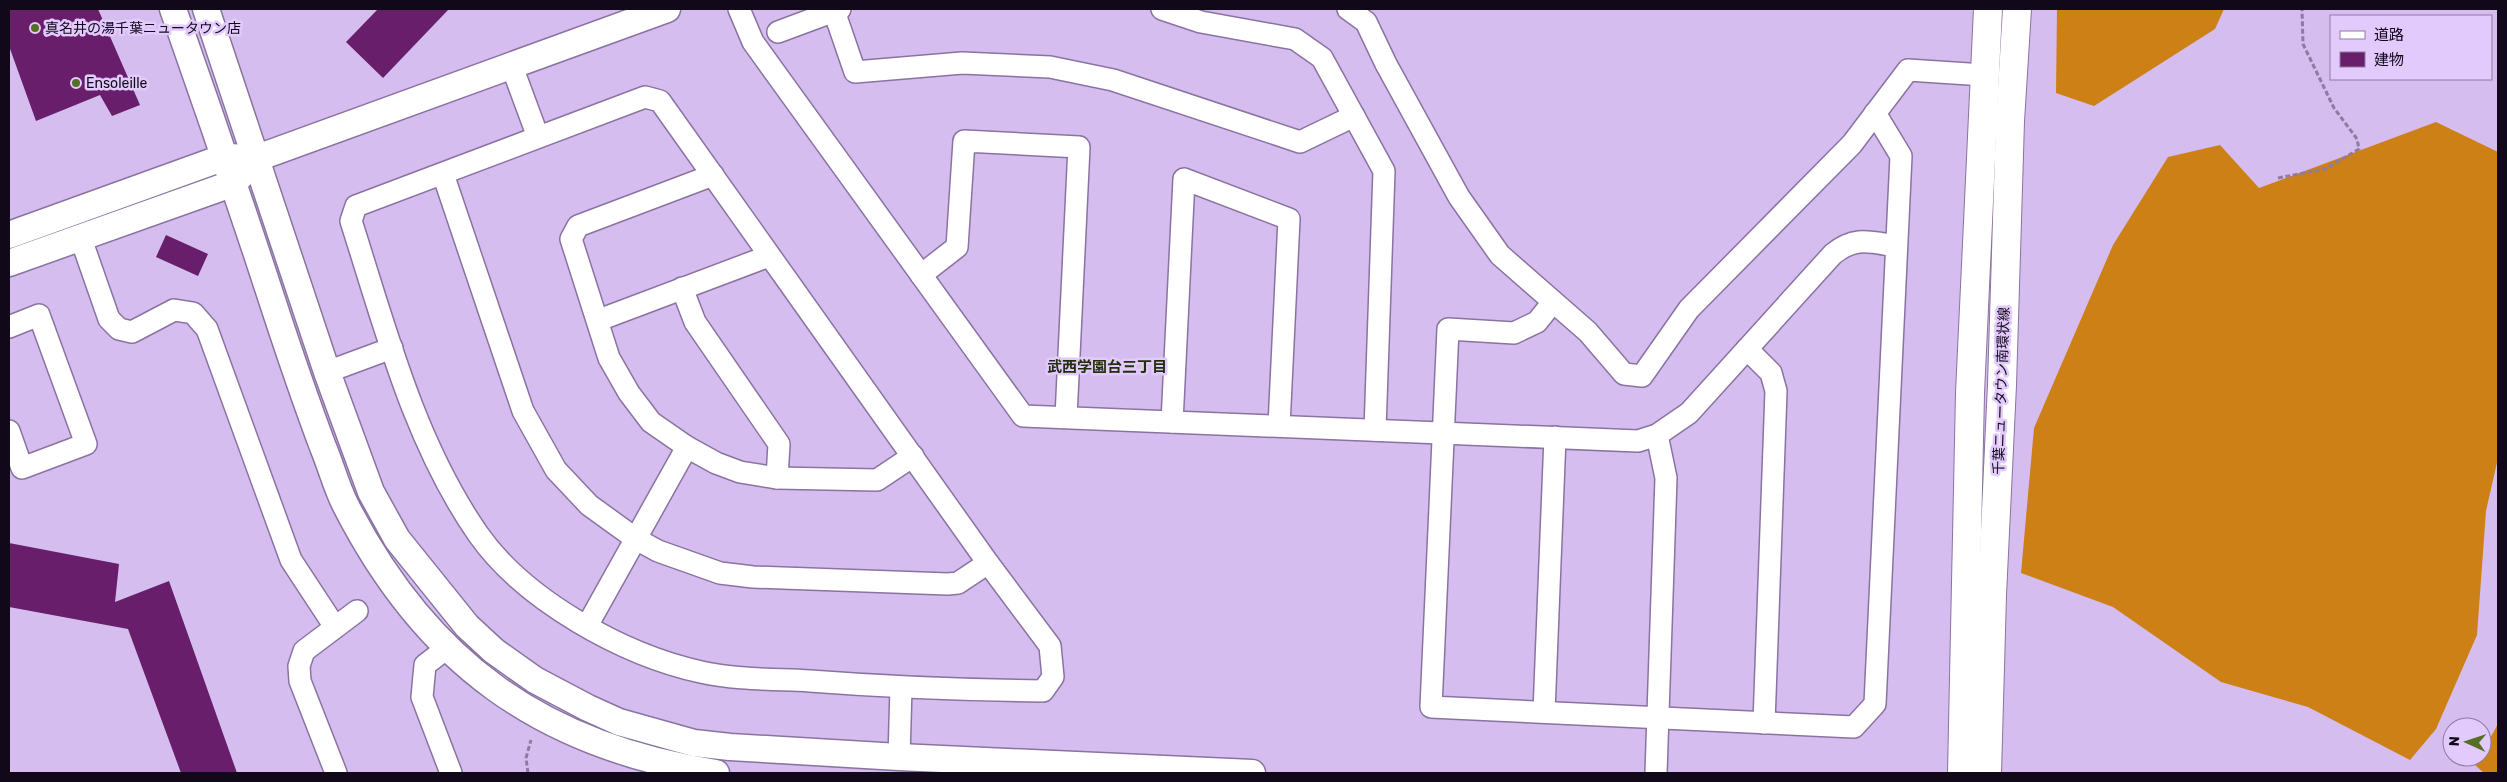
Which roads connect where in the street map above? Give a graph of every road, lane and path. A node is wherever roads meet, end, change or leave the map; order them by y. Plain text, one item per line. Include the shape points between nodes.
1 (173, 9) edge
2 (206, 9) edge
3 (667, 9) edge
4 (739, 9) edge
5 (1162, 9) edge
6 (1348, 9) edge
7 (1988, 9) edge
8 (2016, 9) edge
9 (2302, 9) edge
10 (837, 10) edge
11 (634, 14) edge
12 (778, 32) dead end
13 (511, 64) junction
14 (1984, 75) junction
15 (1876, 113) junction
16 (1354, 116) junction
17 (538, 137) junction
18 (226, 157) junction
19 (257, 158) junction
20 (444, 174) junction
21 (712, 175) junction
22 (2278, 178) dead end
23 (234, 183) junction
24 (9, 235) edge
25 (80, 236) junction
26 (1896, 246) junction
27 (769, 256) junction
28 (9, 263) edge
29 (921, 275) junction
30 (682, 288) junction
31 (1553, 302) junction
32 (599, 320) junction
33 (9, 327) edge
34 (392, 348) junction
35 (1747, 349) junction
36 (327, 372) junction
37 (1066, 417) junction
38 (1172, 422) junction
39 (1279, 426) junction
40 (1375, 430) junction
41 (9, 431) edge
42 (1443, 433) junction
43 (1657, 435) junction
44 (1555, 437) junction
45 (687, 447) junction
46 (913, 456) junction
47 (777, 478) junction
48 (636, 539) junction
49 (988, 563) junction
50 (357, 611) dead end
51 (587, 626) junction
52 (335, 627) junction
53 (447, 648) junction
54 (901, 688) junction
55 (1544, 712) junction
56 (1658, 718) junction
57 (1764, 723) junction
58 (530, 740) dead end
59 (899, 757) junction
60 (336, 773) edge
61 (451, 773) edge
62 (528, 773) edge
63 (716, 773) edge
64 (1252, 773) edge
65 (1656, 773) edge
66 (1962, 773) edge
67 (1987, 773) edge

1 - 18 street
2 - 19 street
3 - 11 street
4 - 29 street via 753,42
5 - 16 street via 1201,22 1294,39 1322,58
6 - 31 street via 1366,22 1459,197 1500,255
7 - 14 main road
8 - 67 main road, 千葉ニュータウン南環状線
9 - 22 path via 2303,44 2334,108 2358,139 2359,149 2325,169
10 - 12 street
10 - 16 street via 855,72 962,63 1050,67 1113,80 1300,142
11 - 13 street
13 - 17 street
13 - 19 street
14 - 15 street via 1908,70
14 - 66 main road via 1970,393
15 - 26 street via 1901,156
15 - 31 street via 1852,144 1689,309 1642,376 1624,374 1588,332
16 - 40 street via 1384,171
17 - 20 street
17 - 21 street via 645,97 660,102
18 - 19 street
18 - 23 street
18 - 24 street
19 - 23 street
19 - 36 street
20 - 34 street via 356,206 350,221
20 - 48 street via 523,411 556,470 589,505
21 - 27 street
21 - 32 street via 578,226 571,239
23 - 25 street
23 - 53 street via 302,390 344,501 372,554
25 - 28 street
25 - 52 street via 108,320 119,330 132,332 174,310 193,313 207,329 291,560
26 - 35 street via 1860,241 1845,244
26 - 57 street via 1875,704 1854,728
27 - 30 street
27 - 46 street
29 - 37 street via 1023,416
29 - 37 street via 957,247 964,141 1079,147
30 - 32 street
30 - 47 street via 694,322 779,444
31 - 42 street via 1537,322 1514,333 1448,330
32 - 45 street via 609,358 629,393 651,422
33 - 41 street via 38,315 86,444 22,468
34 - 36 street
34 - 51 street via 427,443 479,535 511,571 550,603
35 - 43 street via 1689,413
35 - 57 street via 1771,373 1776,391
36 - 59 street via 371,492 397,539 467,626 494,651 535,680 619,722 694,743
37 - 38 street
38 - 39 street
38 - 39 street via 1184,179 1289,219
39 - 40 street
40 - 42 street
42 - 44 street
42 - 55 street via 1431,707
43 - 44 street via 1638,441
43 - 56 street via 1666,478
44 - 55 street
45 - 47 street via 716,464
45 - 48 street
46 - 47 street via 876,480
46 - 49 street
48 - 49 street via 658,551 720,573 753,577 948,584 958,583
48 - 51 street
49 - 54 street via 1050,646 1053,677 1044,691
50 - 52 street
51 - 54 street via 616,643 701,672
52 - 60 street via 304,651 299,666 300,681
53 - 61 street via 425,665 422,698
53 - 63 street via 524,708 578,736 609,749 657,762
54 - 59 street
55 - 56 street
56 - 57 street
56 - 65 street
58 - 62 path via 526,758
59 - 64 street

